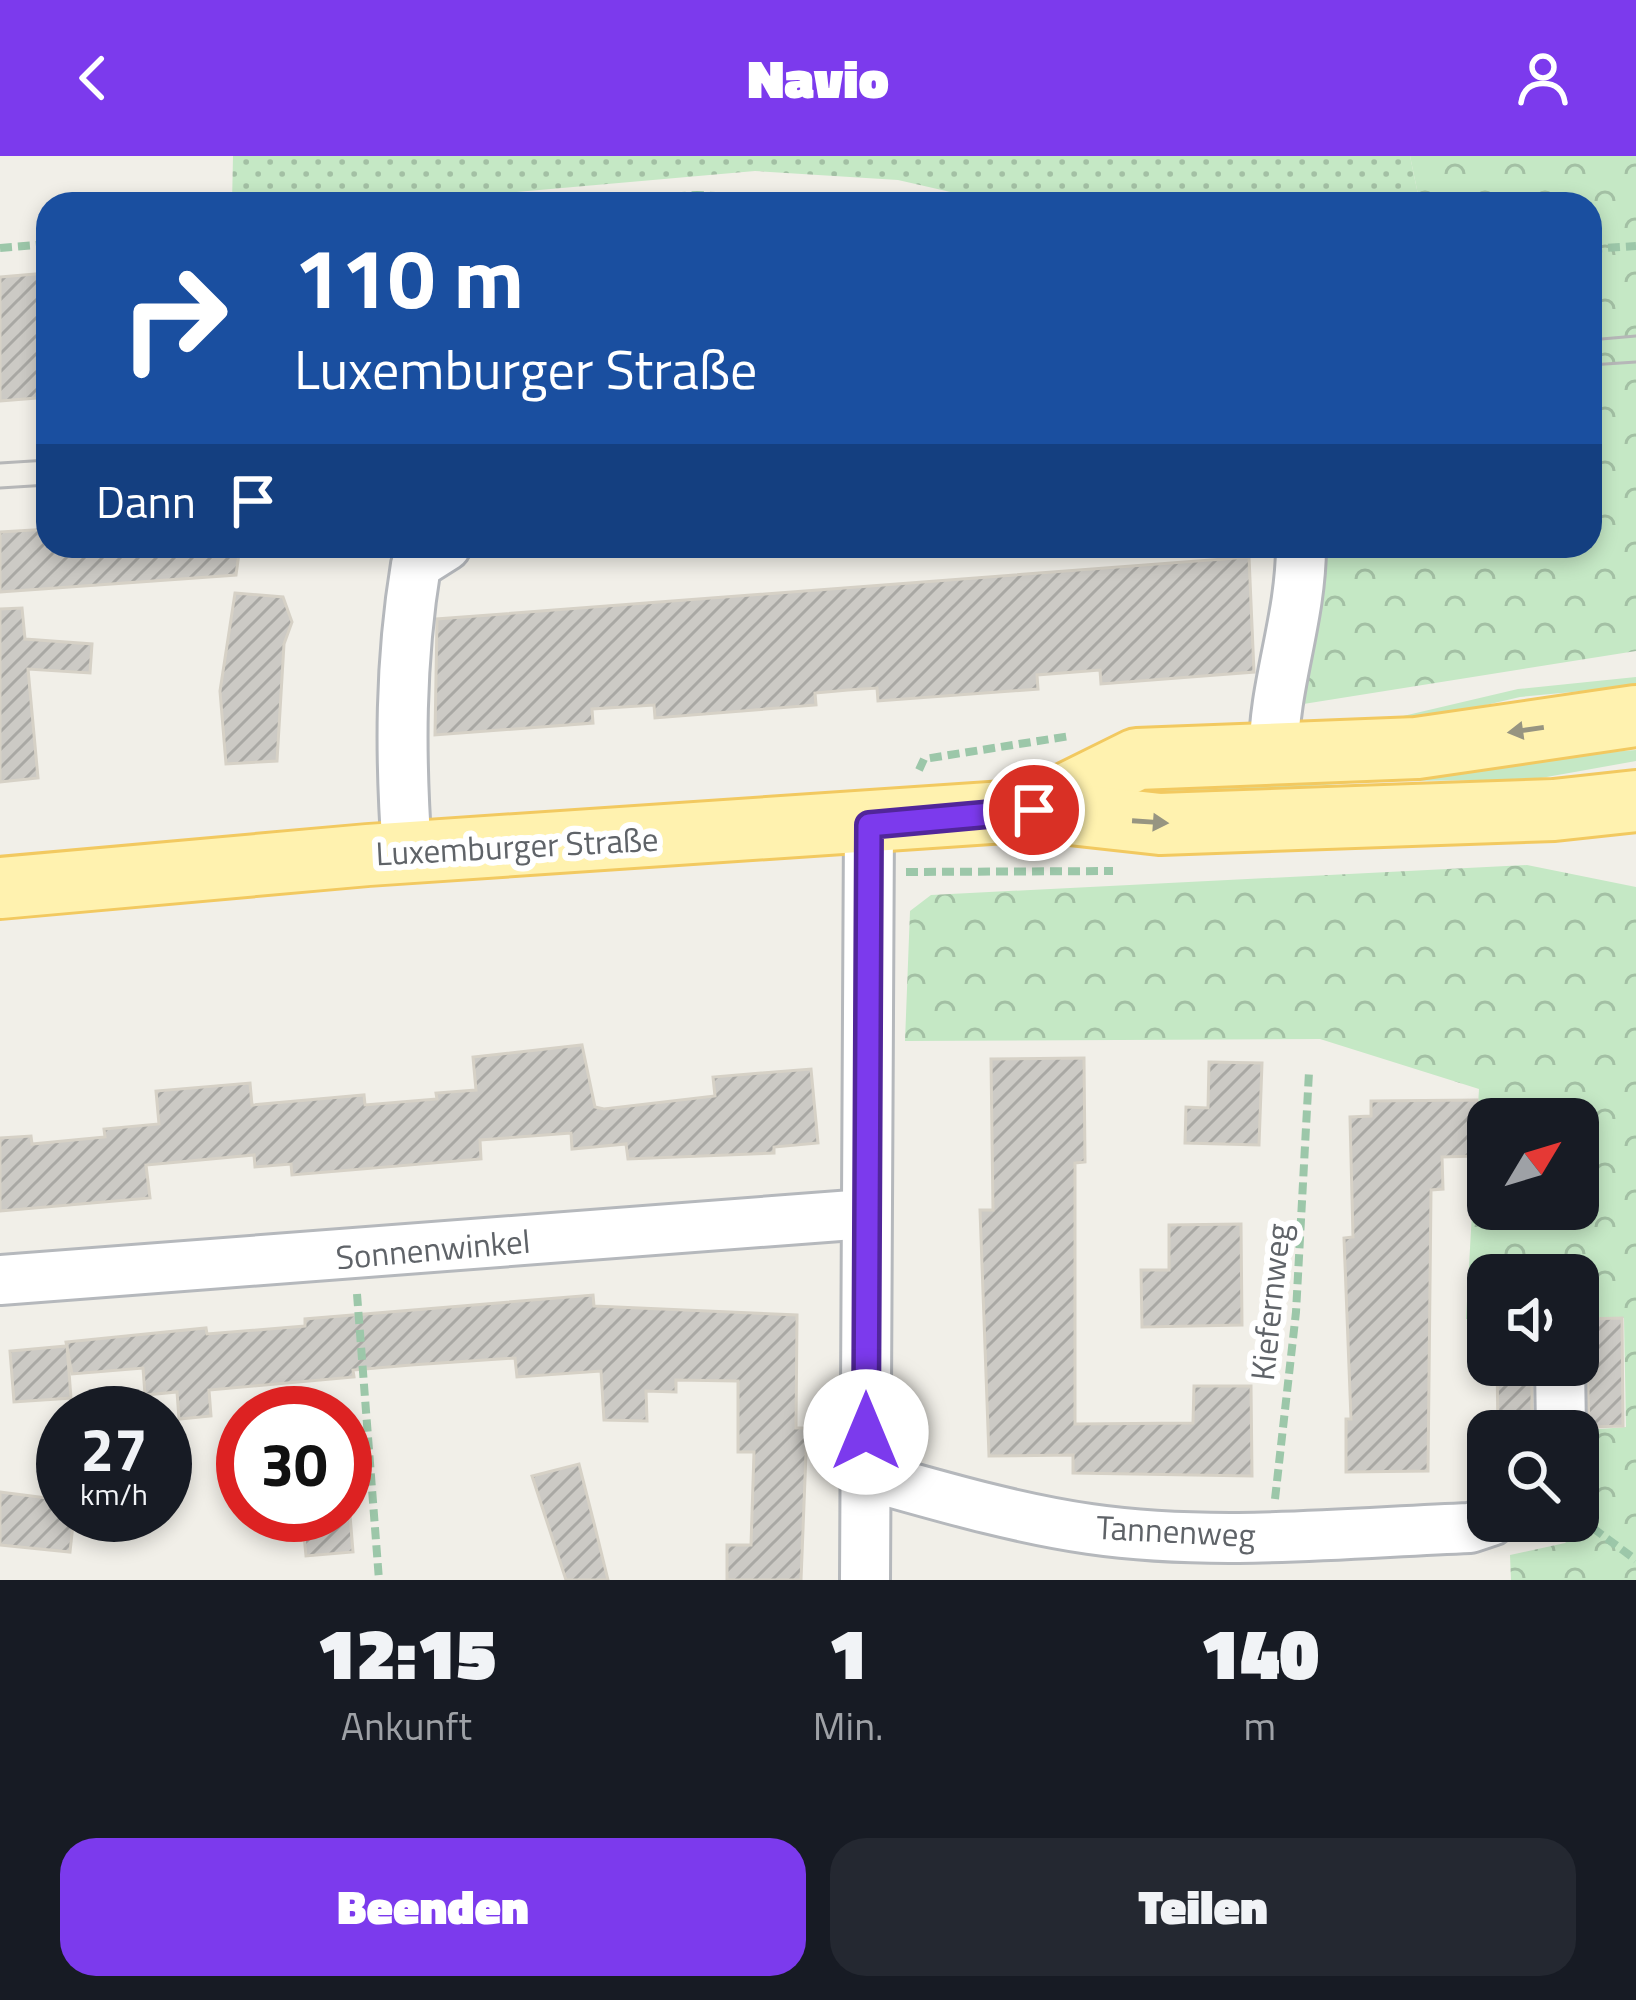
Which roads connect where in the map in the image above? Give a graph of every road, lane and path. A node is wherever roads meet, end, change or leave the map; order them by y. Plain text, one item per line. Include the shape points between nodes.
1 (36, 245) edge
2 (1636, 246) edge
3 (0, 248) edge
4 (1602, 248) edge
5 (427, 558) edge
6 (1300, 558) edge
7 (1636, 716) edge
8 (1274, 754) junction
9 (1636, 800) edge
10 (1034, 810) junction
11 (870, 849) junction
12 (407, 852) junction
13 (1126, 871) dead end
14 (0, 888) edge
15 (1309, 1072) dead end
16 (866, 1214) junction
17 (354, 1256) junction
18 (0, 1280) edge
19 (865, 1475) junction
20 (1467, 1528) edge
21 (1599, 1533) edge
22 (1271, 1536) junction
23 (1636, 1560) edge
24 (379, 1580) edge
25 (865, 1580) edge

1 - 3 path
2 - 4 path
5 - 12 street via 416,565 409,606 400,762
6 - 8 street
7 -> 8 main road, Luxemburger Straße via 1417,748
8 - 10 main road, Luxemburger Straße via 1137,759
10 -> 9 main road, Luxemburger Straße via 1160,824
10 - 11 main road, Luxemburger Straße
11 - 12 main road, Luxemburger Straße
11 - 13 path
11 - 16 street
12 - 14 main road, Luxemburger Straße
15 - 22 path, Kiefernweg via 1296,1312
16 - 17 street, Sonnenwinkel
16 - 19 street
17 - 18 street, Sonnenwinkel
17 - 24 path
19 - 22 street, Tannenweg via 1094,1530
19 - 25 street
20 - 22 street, Tannenweg
21 - 23 path

